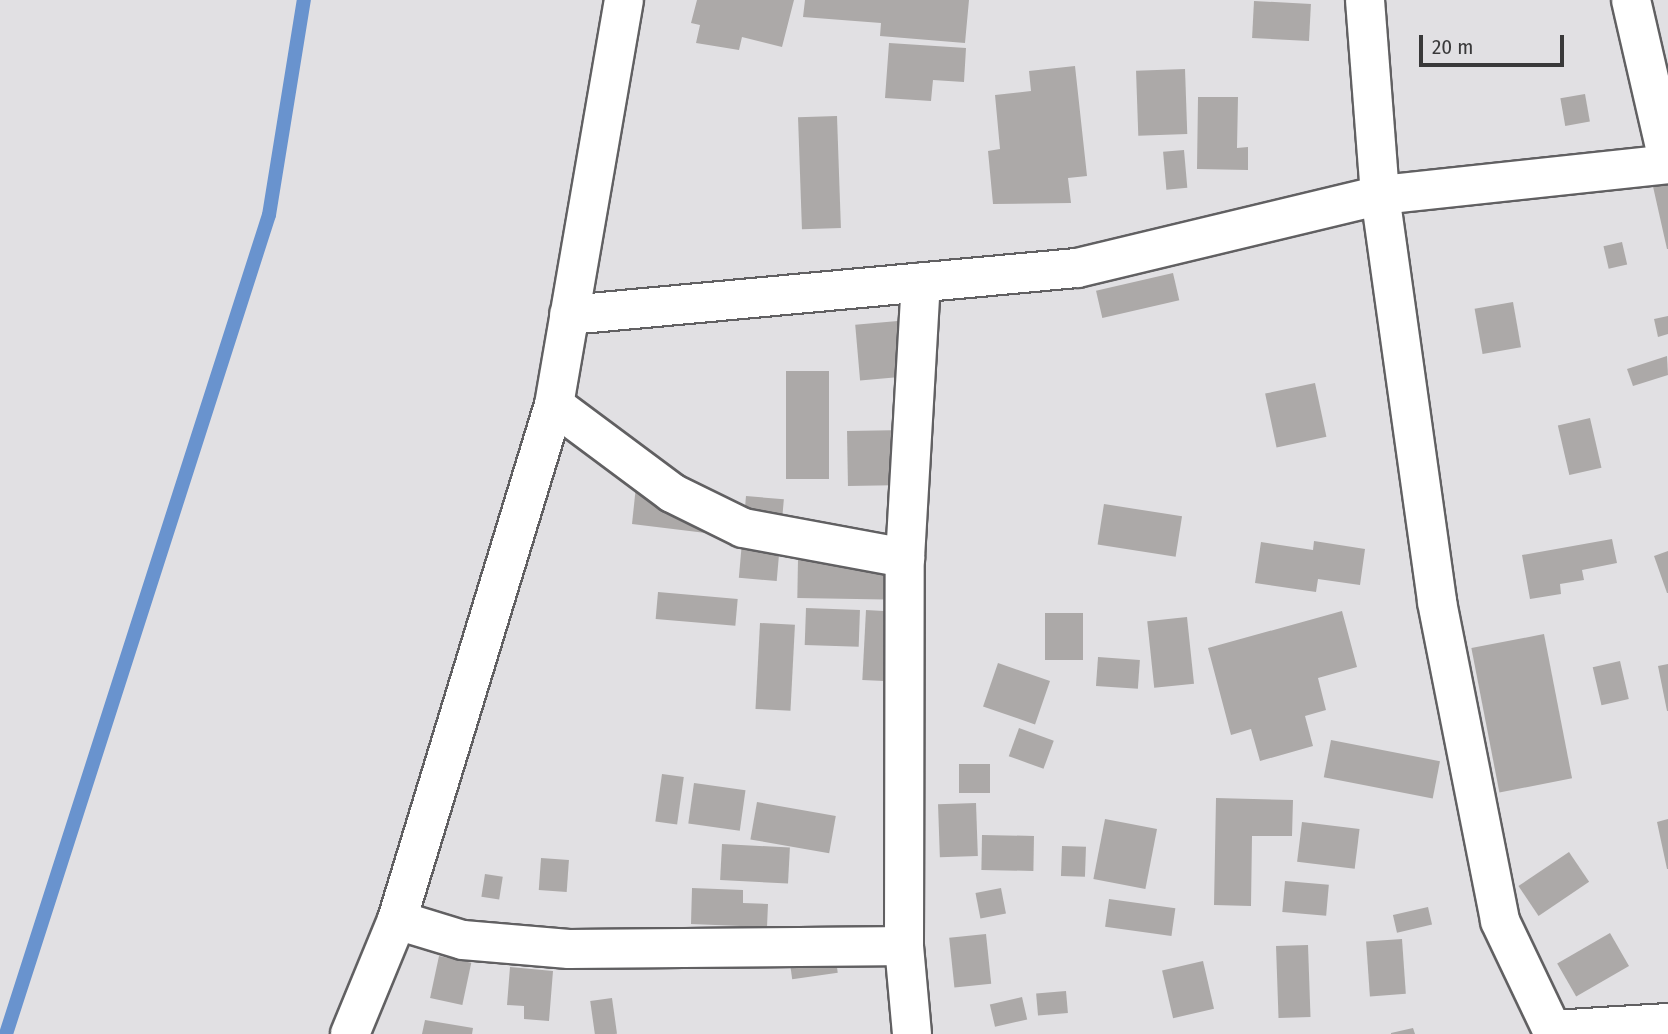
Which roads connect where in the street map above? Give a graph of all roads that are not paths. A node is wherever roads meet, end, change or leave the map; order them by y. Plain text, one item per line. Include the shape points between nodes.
1 (624, 0) edge
2 (1365, 0) edge
3 (1631, 0) edge
4 (1668, 162) edge
5 (1380, 195) junction
6 (921, 282) junction
7 (569, 314) junction
8 (554, 405) junction
9 (905, 558) junction
10 (397, 920) junction
11 (904, 946) junction
12 (1668, 1023) edge
13 (1553, 1032) edge
14 (350, 1034) edge
15 (912, 1034) edge

1 - 7 street
2 - 5 street
3 - 4 street
4 - 5 street
5 - 6 street via 1077,268
5 - 13 street via 1437,602 1500,921
6 - 7 street via 761,302
6 - 9 street
7 - 8 street
8 - 9 street via 672,492 743,528
8 - 10 street
9 - 11 street
10 - 11 street via 463,940 569,949
10 - 14 street
11 - 15 street
12 - 13 street

